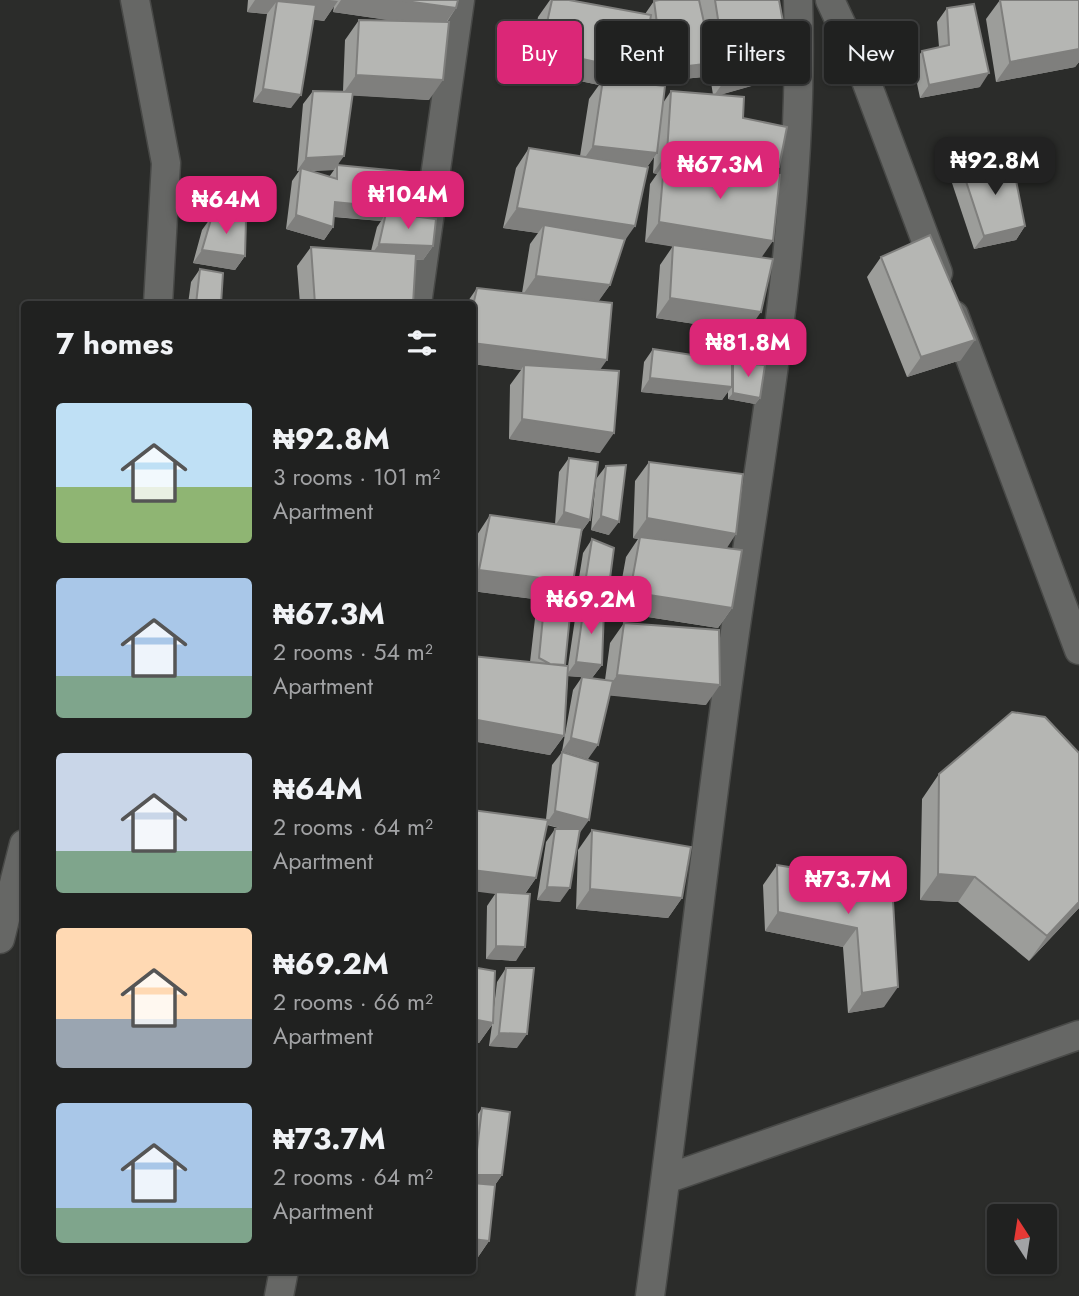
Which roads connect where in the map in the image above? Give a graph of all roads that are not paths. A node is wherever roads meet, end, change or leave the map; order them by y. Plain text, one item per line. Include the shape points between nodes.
1 (135, 0) edge
2 (460, 0) edge
3 (799, 0) edge
4 (830, 0) edge
5 (158, 301) edge
6 (417, 301) edge
7 (1079, 650) edge
8 (21, 856) edge
9 (0, 939) edge
10 (1079, 1035) edge
11 (666, 1179) junction
12 (283, 1274) edge
13 (279, 1296) edge
14 (650, 1296) edge

1 - 5 street via 166,163
2 - 6 street
3 - 11 street via 801,69 785,282 699,887
4 - 7 street via 859,61
8 - 9 street
10 - 11 street
11 - 14 street
12 - 13 street

